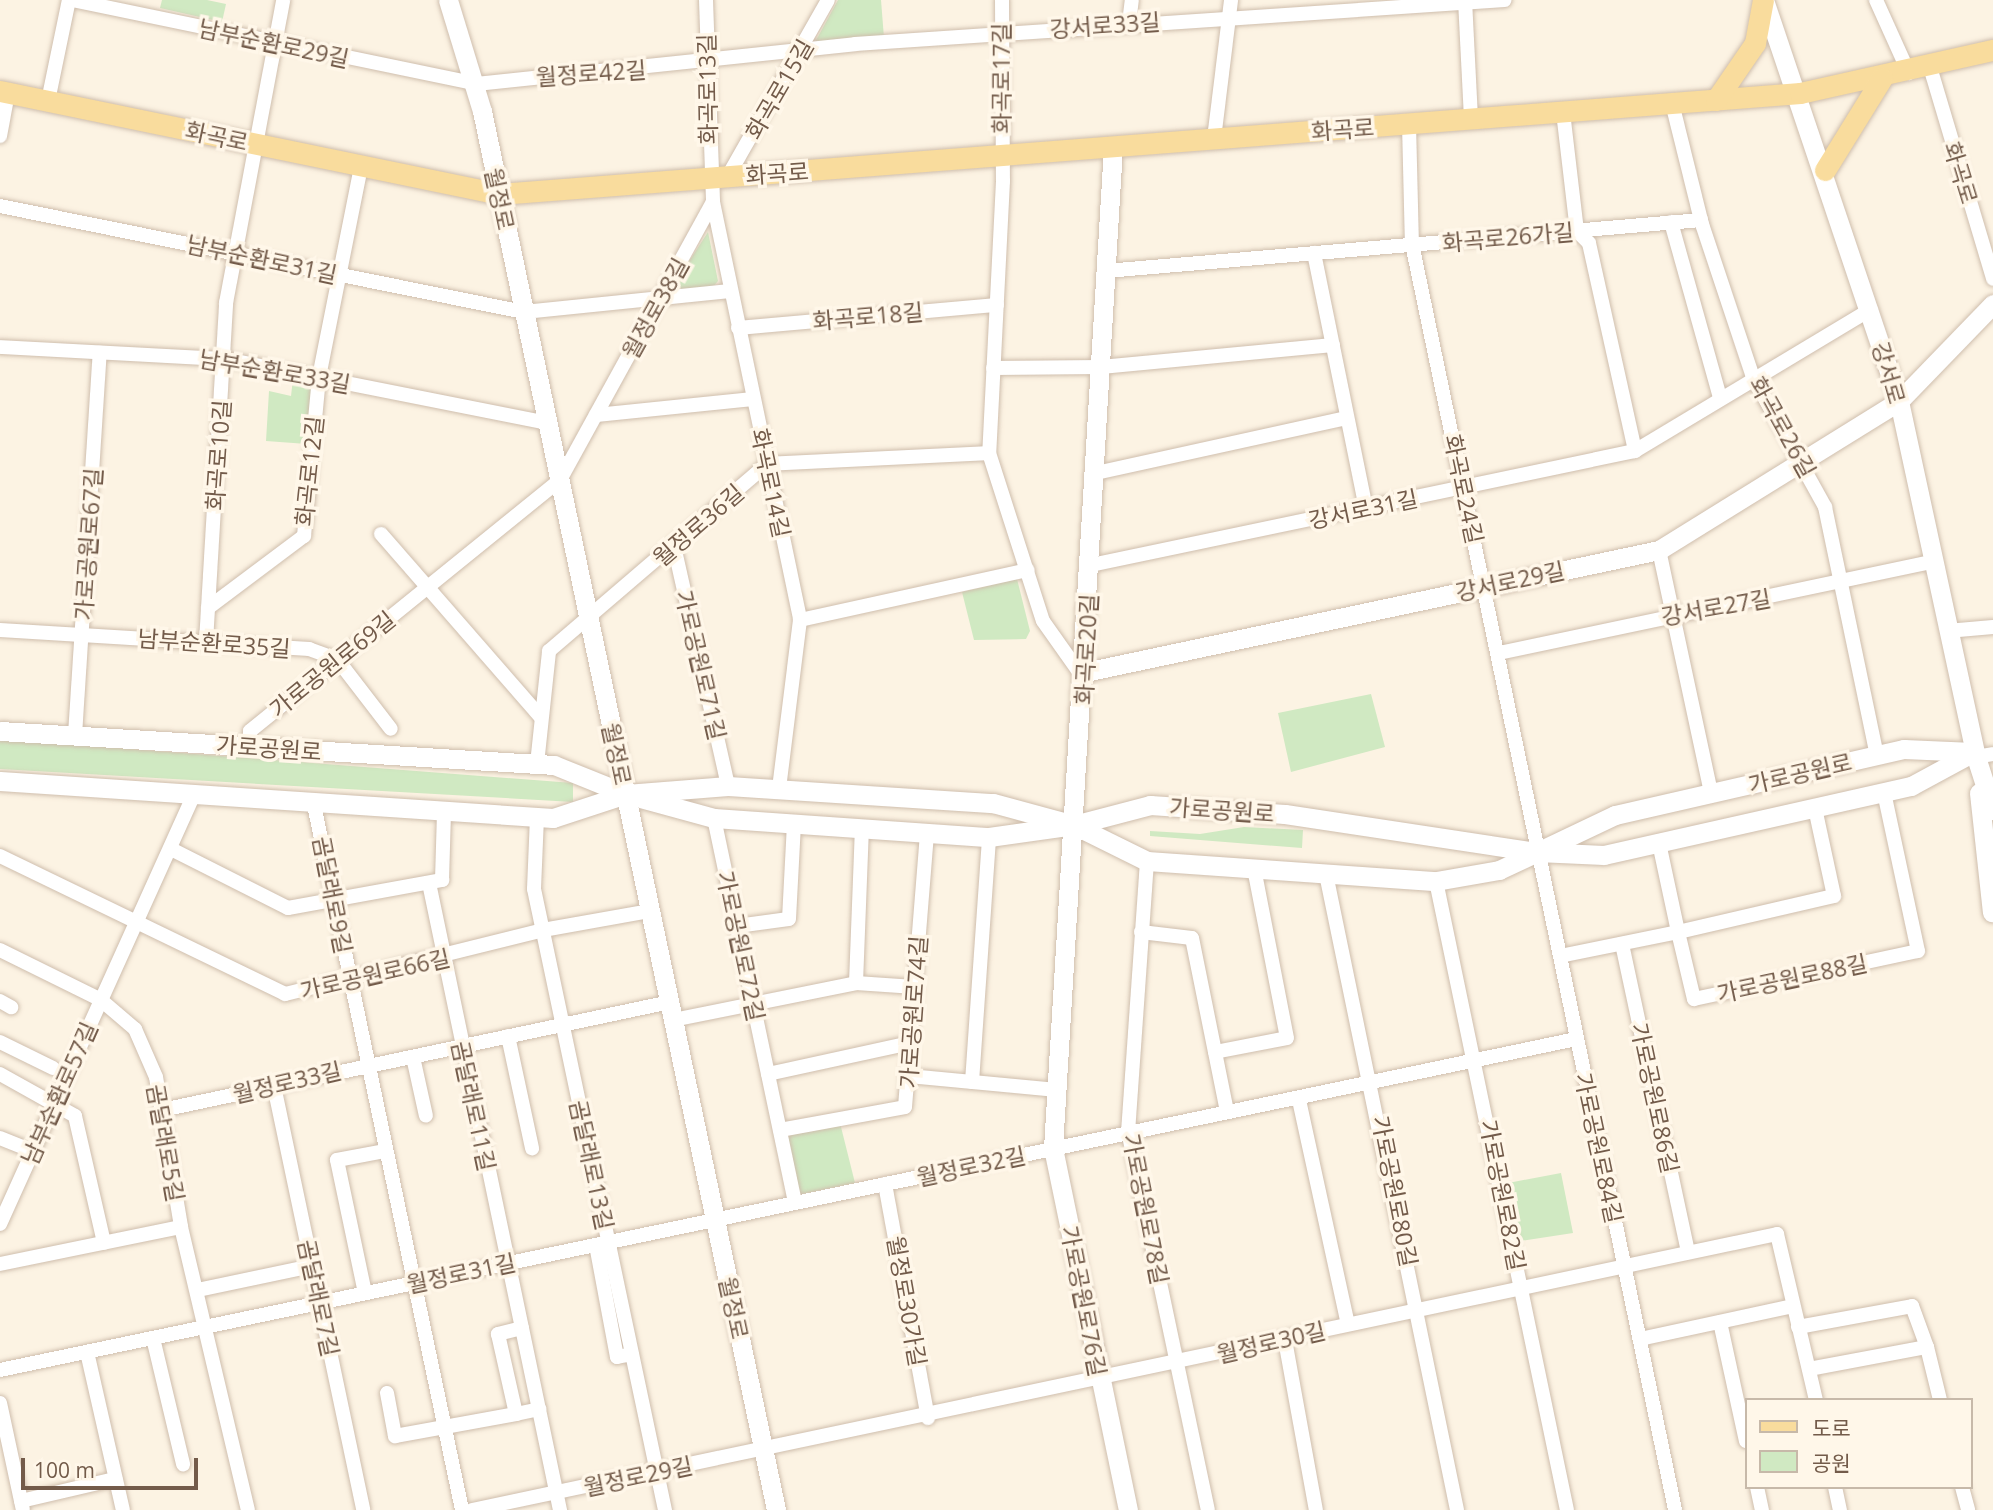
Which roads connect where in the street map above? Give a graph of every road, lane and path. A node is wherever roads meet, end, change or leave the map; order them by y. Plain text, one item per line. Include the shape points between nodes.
1 (70, 0) edge
2 (283, 0) edge
3 (448, 0) edge
4 (706, 0) edge
5 (828, 0) edge
6 (1002, 0) edge
7 (1132, 0) edge
8 (1231, 0) edge
9 (1504, 0) edge
10 (1764, 0) edge
11 (1876, 0) edge
12 (1465, 1) edge
13 (1330, 4) edge
14 (1229, 16) junction
15 (1129, 23) junction
16 (999, 33) junction
17 (275, 44) junction
18 (803, 50) junction
19 (1993, 50) edge
20 (707, 64) junction
21 (1919, 70) junction
22 (1882, 78) junction
23 (476, 84) junction
24 (4, 92) edge
25 (1800, 93) junction
26 (1716, 100) junction
27 (48, 101) junction
28 (1672, 103) junction
29 (1563, 112) junction
30 (1471, 119) junction
31 (1409, 124) junction
32 (0, 136) edge
33 (1214, 139) junction
34 (255, 144) junction
35 (1112, 147) junction
36 (1002, 155) junction
37 (361, 166) junction
38 (1825, 170) junction
39 (719, 177) junction
40 (499, 194) junction
41 (713, 202) junction
42 (0, 206) edge
43 (1701, 220) junction
44 (1671, 222) junction
45 (1577, 231) junction
46 (1412, 244) junction
47 (233, 253) junction
48 (1314, 253) junction
49 (1106, 271) junction
50 (339, 275) junction
51 (1993, 279) edge
52 (730, 291) junction
53 (660, 300) junction
54 (1993, 304) edge
55 (997, 305) junction
56 (1871, 309) junction
57 (524, 312) junction
58 (738, 328) junction
59 (1333, 345) junction
60 (0, 347) edge
61 (100, 353) junction
62 (225, 359) junction
63 (1101, 367) junction
64 (993, 368) junction
65 (318, 377) junction
66 (1753, 377) junction
67 (1720, 398) junction
68 (753, 399) junction
69 (1899, 401) junction
70 (596, 415) junction
71 (1347, 418) junction
72 (548, 423) junction
73 (1635, 451) junction
74 (989, 453) junction
75 (1802, 461) junction
76 (767, 464) junction
77 (1096, 473) junction
78 (560, 480) junction
79 (1463, 488) junction
80 (1366, 508) junction
81 (381, 534) dead end
82 (674, 545) junction
83 (1659, 550) junction
84 (1932, 562) junction
85 (1091, 565) junction
86 (1028, 570) junction
87 (1841, 585) junction
88 (1485, 586) junction
89 (426, 587) junction
90 (208, 608) junction
91 (1672, 615) junction
92 (800, 620) junction
93 (590, 622) junction
94 (1993, 627) edge
95 (0, 629) edge
96 (1947, 631) junction
97 (82, 634) junction
98 (206, 642) junction
99 (1499, 653) junction
100 (337, 659) junction
101 (1085, 675) junction
102 (540, 716) junction
103 (391, 729) dead end
104 (0, 731) edge
105 (75, 735) junction
106 (249, 747) junction
107 (1981, 754) edge
108 (1877, 755) junction
109 (546, 765) junction
110 (0, 781) edge
111 (728, 786) junction
112 (779, 789) junction
113 (1884, 792) junction
114 (1711, 793) junction
115 (626, 794) junction
116 (193, 796) junction
117 (993, 803) junction
118 (314, 804) junction
119 (1815, 808) junction
120 (1993, 810) edge
121 (444, 811) junction
122 (545, 818) junction
123 (714, 818) junction
124 (794, 824) junction
125 (1074, 825) junction
126 (863, 828) junction
127 (926, 832) junction
128 (989, 837) junction
129 (1659, 843) junction
130 (171, 849) junction
131 (1537, 852) junction
132 (0, 856) edge
133 (1147, 861) junction
134 (1254, 869) junction
135 (1326, 874) junction
136 (1436, 881) junction
137 (429, 883) junction
138 (333, 900) junction
139 (650, 911) junction
140 (1992, 912) edge
141 (137, 924) junction
142 (737, 926) junction
143 (543, 930) junction
144 (1141, 932) junction
145 (1678, 932) junction
146 (1622, 944) junction
147 (0, 950) edge
148 (1560, 956) junction
149 (441, 960) junction
150 (350, 981) junction
151 (856, 984) junction
152 (915, 987) junction
153 (101, 1000) junction
154 (753, 1004) junction
155 (671, 1011) junction
156 (561, 1025) junction
157 (508, 1036) junction
158 (1576, 1039) junction
159 (0, 1042) edge
160 (910, 1043) junction
161 (461, 1046) junction
162 (1215, 1052) junction
163 (413, 1057) junction
164 (1476, 1057) junction
165 (366, 1064) junction
166 (53, 1068) dead end
167 (0, 1074) edge
168 (768, 1074) junction
169 (908, 1076) junction
170 (1372, 1080) junction
171 (972, 1082) junction
172 (274, 1086) junction
173 (1055, 1090) junction
174 (1299, 1100) junction
175 (56, 1101) junction
176 (162, 1110) junction
177 (1227, 1112) junction
178 (426, 1116) dead end
179 (780, 1130) junction
180 (1128, 1131) junction
181 (0, 1138) edge
182 (532, 1148) dead end
183 (1054, 1148) junction
184 (33, 1151) junction
185 (384, 1151) junction
186 (885, 1184) junction
187 (794, 1202) junction
188 (715, 1220) junction
189 (0, 1224) edge
190 (181, 1227) junction
191 (104, 1243) junction
192 (602, 1243) junction
193 (1688, 1252) junction
194 (508, 1263) junction
195 (0, 1264) edge
196 (312, 1266) junction
197 (1625, 1266) junction
198 (412, 1284) junction
199 (1521, 1287) junction
200 (198, 1290) junction
201 (365, 1293) junction
202 (320, 1303) junction
203 (1792, 1307) junction
204 (1418, 1308) junction
205 (1720, 1322) junction
206 (1348, 1324) junction
207 (207, 1326) junction
208 (1798, 1327) junction
209 (522, 1328) junction
210 (153, 1338) junction
211 (1640, 1339) junction
212 (1285, 1340) junction
213 (1927, 1347) junction
214 (87, 1352) junction
215 (1177, 1364) junction
216 (1809, 1369) junction
217 (0, 1370) edge
218 (1100, 1380) junction
219 (387, 1393) dead end
220 (1816, 1398) edge
221 (1940, 1398) edge
222 (0, 1403) edge
223 (539, 1409) junction
224 (516, 1414) junction
225 (928, 1418) junction
226 (442, 1426) junction
227 (1744, 1432) edge
228 (764, 1450) junction
229 (183, 1464) dead end
230 (657, 1472) junction
231 (115, 1479) junction
232 (1757, 1489) edge
233 (1835, 1489) edge
234 (1963, 1489) edge
235 (557, 1492) junction
236 (22, 1505) edge
237 (123, 1510) edge
238 (248, 1510) edge
239 (363, 1510) edge
240 (462, 1510) edge
241 (472, 1510) edge
242 (561, 1510) edge
243 (665, 1510) edge
244 (776, 1510) edge
245 (1128, 1510) edge
246 (1208, 1510) edge
247 (1316, 1510) edge
248 (1457, 1510) edge
249 (1567, 1510) edge
250 (1675, 1510) edge
251 (1762, 1510) edge
252 (1840, 1510) edge
253 (1968, 1510) edge

1 - 17 street, 남부순환로29길
1 - 27 street
2 - 17 street
3 - 23 main road, 월정로
4 - 20 street, 화곡로13길
5 - 18 street, 화곡로15길
6 - 16 street, 화곡로17길
7 - 15 street
8 - 14 street
9 - 12 street, 강서로33길
10 - 25 main road, 강서로
10 - 26 main road via 1755,43
11 - 21 street
12 - 13 street, 강서로33길
12 - 30 street
13 - 14 street, 강서로33길
14 - 15 street, 강서로33길
14 - 33 street
15 - 16 street, 강서로33길
16 - 18 street, 강서로33길
16 - 36 street, 화곡로17길
17 - 23 street, 남부순환로29길
17 - 34 street, 화곡로10길
18 - 20 street, 강서로33길
18 - 39 street, 화곡로15길
19 - 21 main road, 화곡로
20 - 23 street, 월정로42길
20 - 39 street, 화곡로13길
21 - 22 main road, 화곡로
21 - 51 street, 화곡로
22 - 25 main road, 화곡로
22 - 38 main road
23 - 40 main road, 월정로
24 - 27 main road, 화곡로
24 - 32 street
25 - 26 main road, 화곡로
25 - 38 main road, 강서로
26 - 28 main road, 화곡로
27 - 34 main road, 화곡로
28 - 29 main road, 화곡로
28 - 43 street, 화곡로26길
29 - 30 main road, 화곡로
29 - 45 street
30 - 31 main road, 화곡로
31 - 33 main road, 화곡로
31 - 46 street, 화곡로24길
33 - 35 main road, 화곡로
34 - 37 main road, 화곡로
34 - 47 street, 화곡로10길
35 - 36 main road, 화곡로
35 - 49 main road, 화곡로20길
36 - 39 main road, 화곡로
36 - 55 street
37 - 40 main road, 화곡로
37 - 50 street, 화곡로12길
38 - 56 main road, 강서로
39 - 40 main road, 화곡로
39 - 41 street, 화곡로14길
40 - 57 main road, 월정로
41 - 52 street, 화곡로14길
41 - 53 street, 월정로38길
42 - 47 street, 남부순환로31길
43 - 44 street, 화곡로26가길
43 - 66 street, 화곡로26길
44 - 45 street, 화곡로26가길
44 - 67 street
45 - 46 street, 화곡로26가길
45 - 73 street via 1589,243
46 - 48 street, 화곡로26가길
46 - 79 street, 화곡로24길
47 - 50 street, 남부순환로31길
47 - 62 street, 화곡로10길
48 - 49 street, 화곡로26가길
48 - 59 street
49 - 63 main road, 화곡로20길
50 - 57 street, 남부순환로31길
50 - 65 street, 화곡로12길
52 - 53 street, 남부순환로31길
52 - 58 street, 화곡로14길
53 - 57 street, 남부순환로31길
53 - 70 street, 월정로38길
54 - 69 main road, 강서로29길
55 - 58 street, 화곡로18길
55 - 64 street
56 - 66 street, 강서로31길
56 - 69 main road, 강서로
57 - 72 main road, 월정로
58 - 68 street, 화곡로14길
59 - 63 street
59 - 71 street
60 - 61 street, 남부순환로33길
61 - 62 street, 남부순환로33길
61 - 97 street, 가로공원로67길
62 - 65 street, 남부순환로33길
62 - 90 street, 화곡로10길
63 - 64 street
63 - 77 main road, 화곡로20길
64 - 74 street
65 - 72 street, 남부순환로33길
65 - 90 street, 화곡로12길 via 304,536
66 - 67 street, 강서로31길
66 - 75 street, 화곡로26길
67 - 73 street, 강서로31길
68 - 70 street
68 - 76 street, 화곡로14길
69 - 75 main road, 강서로29길
69 - 84 main road, 강서로
70 - 78 street, 월정로38길
71 - 77 street
71 - 80 street
72 - 78 main road, 월정로
73 - 79 street, 강서로31길
74 - 76 street
74 - 86 street
75 - 83 main road, 강서로29길
75 - 87 street, 화곡로26길 via 1825,507
76 - 82 street, 월정로36길
76 - 92 street, 화곡로14길
77 - 85 main road, 화곡로20길
78 - 89 street, 가로공원로69길
78 - 93 main road, 월정로
79 - 80 street, 강서로31길
79 - 88 street, 화곡로24길
80 - 85 street, 강서로31길
81 - 89 street
82 - 93 street, 월정로36길
82 - 111 street, 가로공원로71길
83 - 88 main road, 강서로29길
83 - 91 street
84 - 87 street, 강서로27길
84 - 96 main road, 강서로
85 - 101 main road, 화곡로20길
86 - 92 street
86 - 101 street via 1058,650
87 - 91 street, 강서로27길
87 - 108 street, 화곡로26길
88 - 99 street, 화곡로24길
88 - 101 main road, 강서로29길
89 - 100 street, 가로공원로69길
89 - 102 street
90 - 98 street, 화곡로10길
91 - 99 street, 강서로27길
91 - 114 street
92 - 112 street, 화곡로14길
93 - 102 street via 549,651
93 - 115 main road, 월정로
94 - 96 street
95 - 97 street, 남부순환로35길
96 - 107 main road, 강서로
97 - 98 street, 남부순환로35길
97 - 105 street, 가로공원로67길
98 - 100 street, 남부순환로35길 via 309,649
99 - 131 street, 화곡로24길
100 - 103 street
100 - 106 street, 가로공원로69길 via 250,731
101 - 125 main road, 화곡로20길
102 - 109 street
104 - 105 main road, 가로공원로
105 - 106 main road, 가로공원로
106 - 109 main road, 가로공원로
107 - 108 main road, 가로공원로
107 - 113 main road, 가로공원로 via 1911,786
107 - 120 main road, 강서로
107 - 140 main road, 강서로
108 - 114 main road, 가로공원로
109 - 115 main road, 가로공원로
109 - 122 main road via 587,791 583,803
110 - 116 main road, 가로공원로
111 - 112 main road, 가로공원로
111 - 115 main road, 가로공원로
111 - 123 main road via 691,802
112 - 117 main road, 가로공원로
113 - 119 main road, 가로공원로
113 - 145 street, 가로공원로88길 via 1918,951 1693,999
114 - 131 main road, 가로공원로 via 1597,820
115 - 122 main road, 가로공원로
115 - 123 main road, 가로공원로
115 - 139 main road, 월정로
116 - 118 main road, 가로공원로
116 - 130 street
117 - 125 main road, 가로공원로
117 - 128 main road via 1020,814 1022,822
118 - 121 main road, 가로공원로
118 - 138 street, 곰달래로9길
119 - 129 main road, 가로공원로
119 - 145 street via 1834,896
121 - 122 main road, 가로공원로
121 - 137 street via 442,880
122 - 143 street, 곰달래로13길 via 534,889
123 - 124 main road, 가로공원로
123 - 142 street, 가로공원로72길
124 - 126 main road, 가로공원로
124 - 142 street via 789,919
125 - 128 main road, 가로공원로
125 - 131 main road, 가로공원로 via 1150,805 1285,814
125 - 133 main road, 가로공원로
125 - 173 main road, 가로공원로76길
126 - 127 main road, 가로공원로
126 - 151 street
127 - 128 main road, 가로공원로
127 - 152 street, 가로공원로74길
128 - 171 street
129 - 131 main road, 가로공원로 via 1604,855
129 - 145 street, 가로공원로88길
130 - 138 street via 288,908
130 - 141 street
131 - 136 main road, 가로공원로 via 1499,870
131 - 148 street, 가로공원로84길
132 - 141 street, 가로공원로66길
133 - 134 main road, 가로공원로
133 - 144 street, 가로공원로78길
134 - 135 main road, 가로공원로
134 - 162 street via 1287,1038
135 - 136 main road, 가로공원로
135 - 170 street, 가로공원로80길
136 - 164 street, 가로공원로82길
137 - 138 street
137 - 149 street, 곰달래로11길
138 - 150 street, 곰달래로9길
139 - 143 street, 가로공원로66길
139 - 155 main road, 월정로
141 - 150 street, 가로공원로66길 via 285,994
141 - 153 street, 남부순환로57길
142 - 154 street, 가로공원로72길
143 - 149 street, 가로공원로66길
143 - 156 street, 곰달래로13길
144 - 162 street via 1192,938
144 - 180 street, 가로공원로78길
145 - 146 street
146 - 148 street
146 - 193 street, 가로공원로86길
147 - 153 street, 곰달래로5길
148 - 158 street, 가로공원로84길
149 - 150 street, 가로공원로66길
149 - 161 street, 곰달래로11길
150 - 165 street, 곰달래로9길
151 - 152 street, 월정로33길
151 - 154 street, 월정로33길
152 - 160 street, 가로공원로74길
153 - 175 street, 남부순환로57길
153 - 176 street, 곰달래로5길 via 135,1030
154 - 155 street, 월정로33길
154 - 168 street, 가로공원로72길
155 - 156 street, 월정로33길
155 - 188 main road, 월정로
156 - 157 street, 월정로33길
156 - 192 street, 곰달래로13길
157 - 161 street, 월정로33길
157 - 182 street
158 - 164 street, 월정로32길
158 - 197 street, 가로공원로84길
159 - 166 street
160 - 168 street
160 - 169 street, 가로공원로74길
161 - 163 street, 월정로33길
161 - 194 street, 곰달래로11길
162 - 177 street
163 - 165 street, 월정로33길
163 - 178 street
164 - 170 street, 월정로32길
164 - 199 street, 가로공원로82길
165 - 172 street, 월정로33길
165 - 185 street, 곰달래로9길
167 - 175 street
168 - 179 street, 가로공원로72길
169 - 171 street
169 - 179 street, 가로공원로74길 via 905,1107
170 - 174 street, 월정로32길
170 - 204 street, 가로공원로80길
171 - 173 street
172 - 176 street, 월정로33길
172 - 196 street, 곰달래로7길
173 - 183 main road, 가로공원로76길
174 - 177 street, 월정로32길
174 - 206 street
175 - 184 street, 남부순환로57길
175 - 191 street via 75,1116
176 - 190 street, 곰달래로5길
177 - 180 street, 월정로32길
179 - 187 street, 가로공원로72길
180 - 183 street, 월정로32길
180 - 215 street, 가로공원로78길
181 - 184 street
183 - 186 street, 월정로32길
183 - 218 main road, 가로공원로76길
184 - 189 street, 남부순환로57길
185 - 198 street, 곰달래로9길
185 - 201 street via 337,1160
186 - 187 street, 월정로32길
186 - 225 street, 월정로30가길
187 - 188 street, 월정로32길
188 - 192 street, 월정로31길
188 - 228 main road, 월정로
190 - 191 street
190 - 200 street, 곰달래로5길
191 - 195 street
192 - 194 street, 월정로31길
192 - 230 street, 곰달래로13길 via 617,1357 632,1354
193 - 197 street, 월정로30길
193 - 203 street, 월정로30길 via 1777,1234
194 - 198 street, 월정로31길
194 - 209 street, 곰달래로11길
196 - 200 street
196 - 202 street, 곰달래로7길
197 - 199 street, 월정로30길
197 - 211 street, 가로공원로84길
198 - 201 street, 월정로31길
198 - 226 street, 곰달래로9길
199 - 204 street, 월정로30길
199 - 249 street, 가로공원로82길
200 - 207 street, 곰달래로5길
201 - 202 street, 월정로31길
202 - 207 street, 월정로31길
202 - 239 street, 곰달래로7길
203 - 205 street
203 - 208 street
204 - 206 street, 월정로30길
204 - 248 street, 가로공원로80길
205 - 211 street
205 - 227 street
206 - 212 street, 월정로30길
207 - 210 street
207 - 238 street, 곰달래로5길
208 - 213 street via 1912,1306
208 - 216 street
209 - 223 street, 곰달래로11길
209 - 224 street via 498,1334
210 - 214 street
210 - 229 street
211 - 250 street, 가로공원로84길
212 - 215 street, 월정로30길
212 - 247 street
213 - 216 street
213 - 221 street
214 - 217 street
214 - 231 street
215 - 218 street, 월정로30길
215 - 246 street, 가로공원로78길
216 - 220 street
218 - 225 street, 월정로30길
218 - 245 main road, 가로공원로76길
219 - 226 street via 395,1436
222 - 236 street
223 - 224 street
223 - 235 street, 곰달래로11길
224 - 226 street
225 - 228 street, 월정로30길
226 - 240 street, 곰달래로9길
228 - 230 street, 월정로29길
228 - 244 main road, 월정로
230 - 235 street, 월정로29길
230 - 243 street
231 - 236 street
231 - 237 street
232 - 251 street
233 - 252 street
234 - 253 street
235 - 241 street, 월정로29길
235 - 242 street, 곰달래로11길

